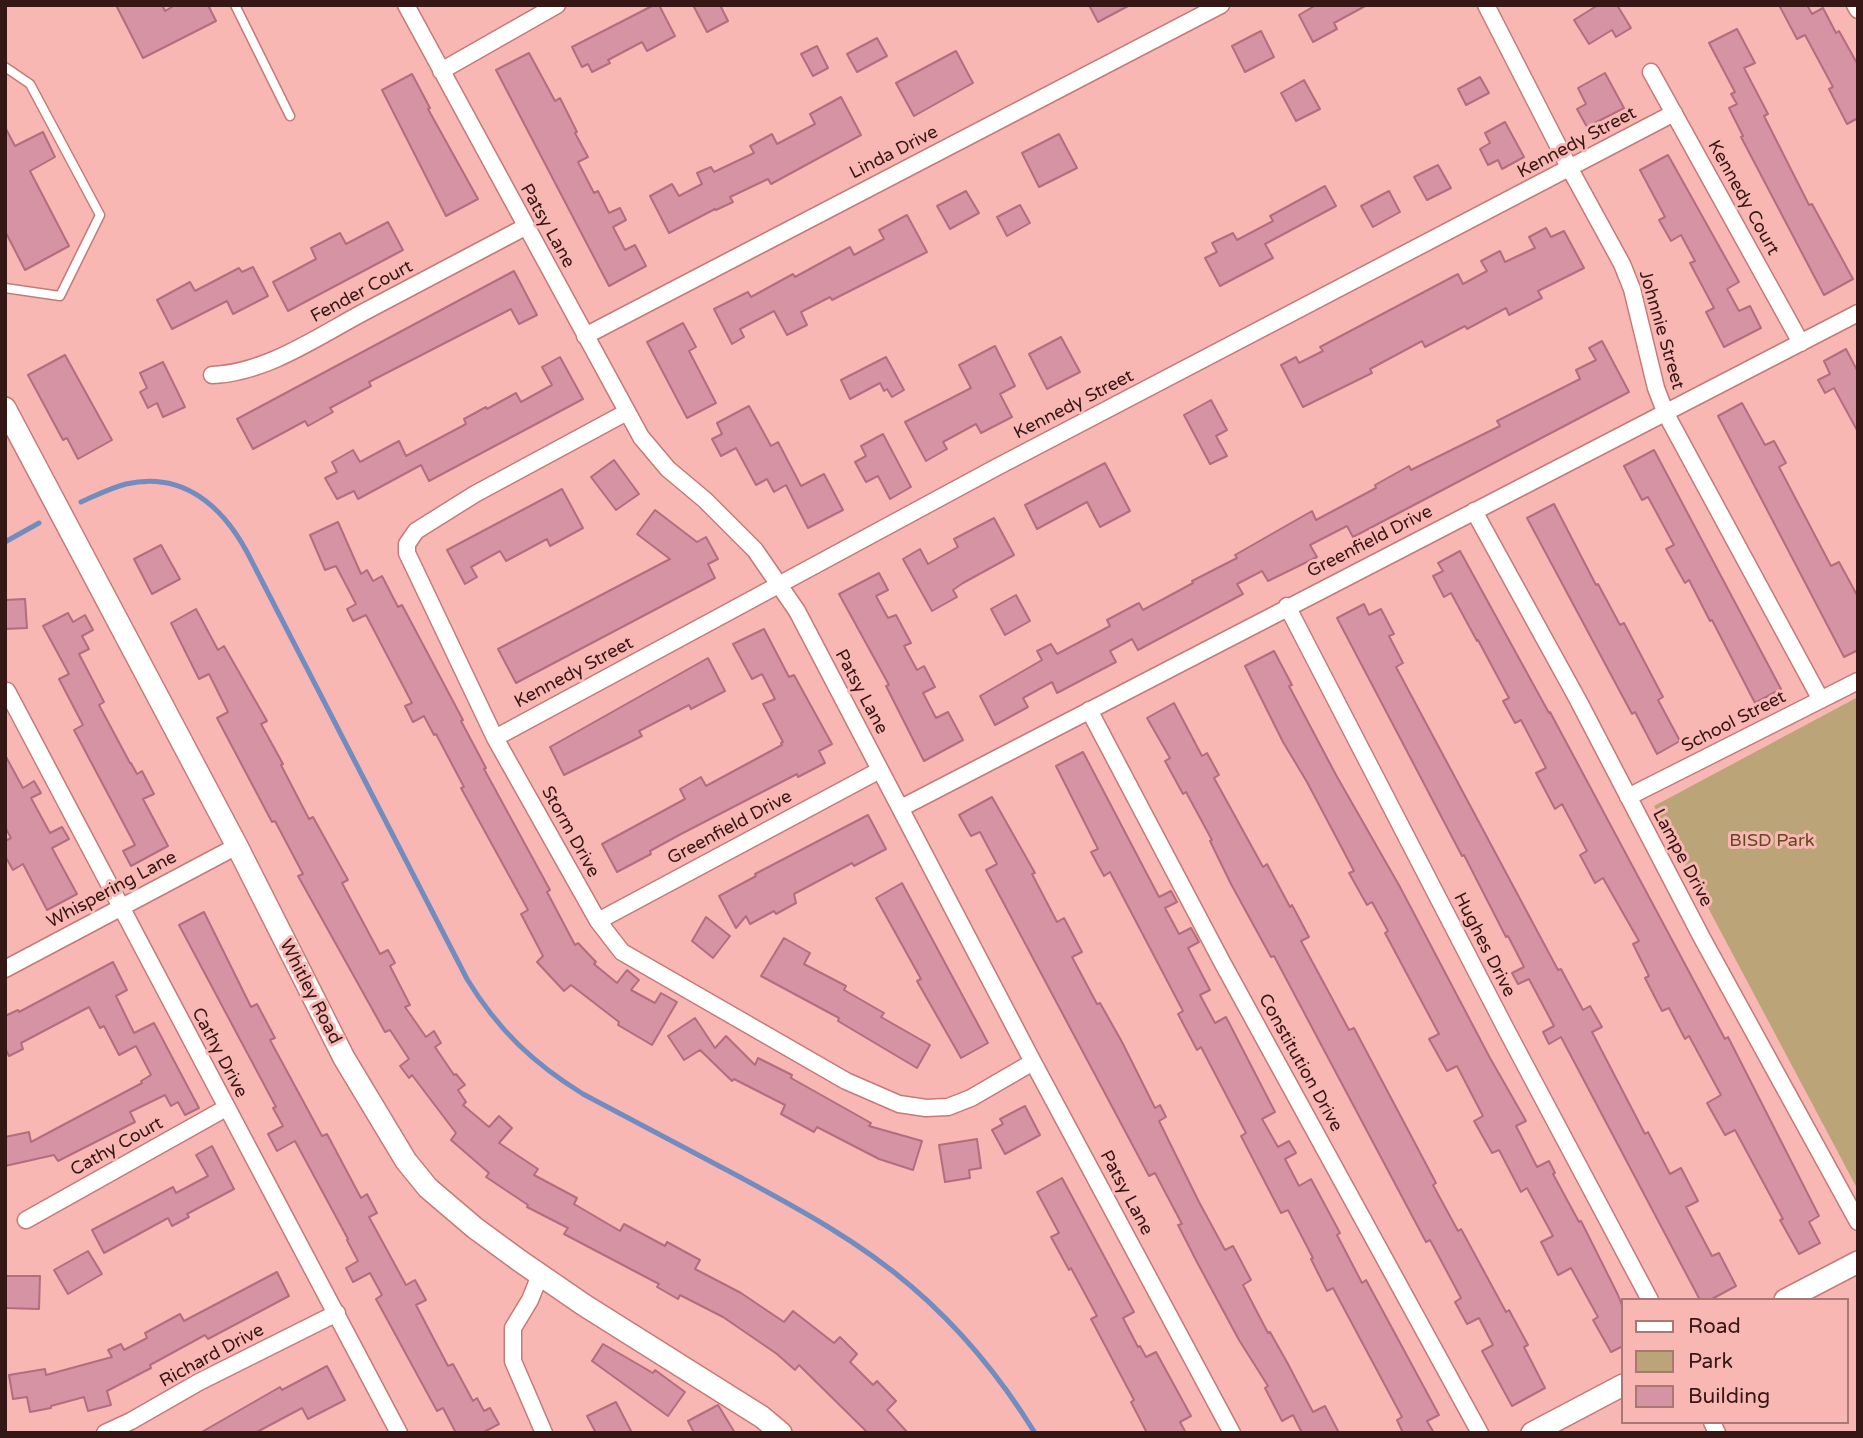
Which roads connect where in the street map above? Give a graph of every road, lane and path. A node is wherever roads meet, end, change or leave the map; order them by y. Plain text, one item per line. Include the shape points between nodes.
1 (235, 5) edge
2 (406, 5) edge
3 (557, 5) edge
4 (1221, 5) edge
5 (1486, 5) edge
6 (1855, 5) edge
7 (1858, 10) edge
8 (5, 66) edge
9 (441, 71) junction
10 (1651, 72) dead end
11 (1674, 113) junction
12 (290, 116) dead end
13 (1570, 169) junction
14 (525, 227) junction
15 (5, 288) edge
16 (1856, 317) edge
17 (585, 336) junction
18 (1801, 343) junction
19 (212, 375) dead end
20 (5, 408) edge
21 (627, 412) junction
22 (1666, 414) junction
23 (1474, 511) junction
24 (779, 584) junction
25 (1287, 606) junction
26 (1858, 681) edge
27 (7, 691) edge
28 (1821, 700) junction
29 (1089, 709) junction
30 (495, 738) junction
31 (880, 770) junction
32 (1628, 797) junction
33 (901, 808) junction
34 (237, 846) junction
35 (121, 907) junction
36 (598, 921) junction
37 (5, 969) edge
38 (1033, 1062) junction
39 (226, 1108) junction
40 (26, 1220) dead end
41 (1858, 1222) edge
42 (1858, 1262) edge
43 (540, 1275) junction
44 (1649, 1298) edge
45 (1789, 1298) edge
46 (337, 1313) junction
47 (1622, 1386) edge
48 (105, 1433) edge
49 (399, 1433) edge
50 (544, 1433) edge
51 (781, 1433) edge
52 (1232, 1433) edge
53 (1480, 1433) edge
54 (1532, 1433) edge

1 - 12 lane
2 - 9 street, Patsy Lane
3 - 9 street
4 - 17 street, Linda Drive
5 - 13 street, Johnnie Street
6 - 7 street
8 - 15 lane via 30,84 100,215 60,296
9 - 14 street, Patsy Lane
10 - 11 street, Kennedy Court
11 - 13 street, Kennedy Street
11 - 18 street, Kennedy Court
13 - 22 street, Johnnie Street via 1632,289
13 - 24 street, Kennedy Street
14 - 17 street, Patsy Lane
14 - 19 street, Fender Court via 251,370
16 - 18 street, Greenfield Drive
17 - 21 street, Patsy Lane
18 - 22 street, Greenfield Drive
20 - 34 street, Whitley Road
21 - 24 street, Patsy Lane via 654,454 755,550
21 - 30 street, Storm Drive via 475,494 416,531 407,544 407,554
22 - 23 street, Greenfield Drive
22 - 28 street, Johnnie Street
23 - 25 street, Greenfield Drive
23 - 32 street, Lampe Drive
24 - 30 street, Kennedy Street
24 - 31 street, Patsy Lane
25 - 29 street, Greenfield Drive
25 - 44 street, Hughes Drive
26 - 28 street, School Street
27 - 35 street, Cathy Drive
28 - 32 street, School Street
29 - 33 street, Greenfield Drive
29 - 53 street, Constitution Drive
30 - 36 street, Storm Drive
31 - 33 street, Patsy Lane
31 - 36 street, Greenfield Drive
32 - 41 street, Lampe Drive
33 - 38 street, Patsy Lane
34 - 35 street, Whispering Lane
34 - 43 street, Whitley Road via 344,1058 406,1161 428,1188 475,1228
35 - 37 street, Whispering Lane
35 - 39 street, Cathy Drive
36 - 38 street, Storm Drive via 622,952 846,1082 899,1104 948,1107
38 - 52 street, Patsy Lane
39 - 40 street, Cathy Court
39 - 46 street, Cathy Drive
42 - 45 street
43 - 50 street via 513,1328 513,1361
43 - 51 street, Whitley Road
46 - 48 street, Richard Drive
46 - 49 street, Cathy Drive
47 - 54 street

